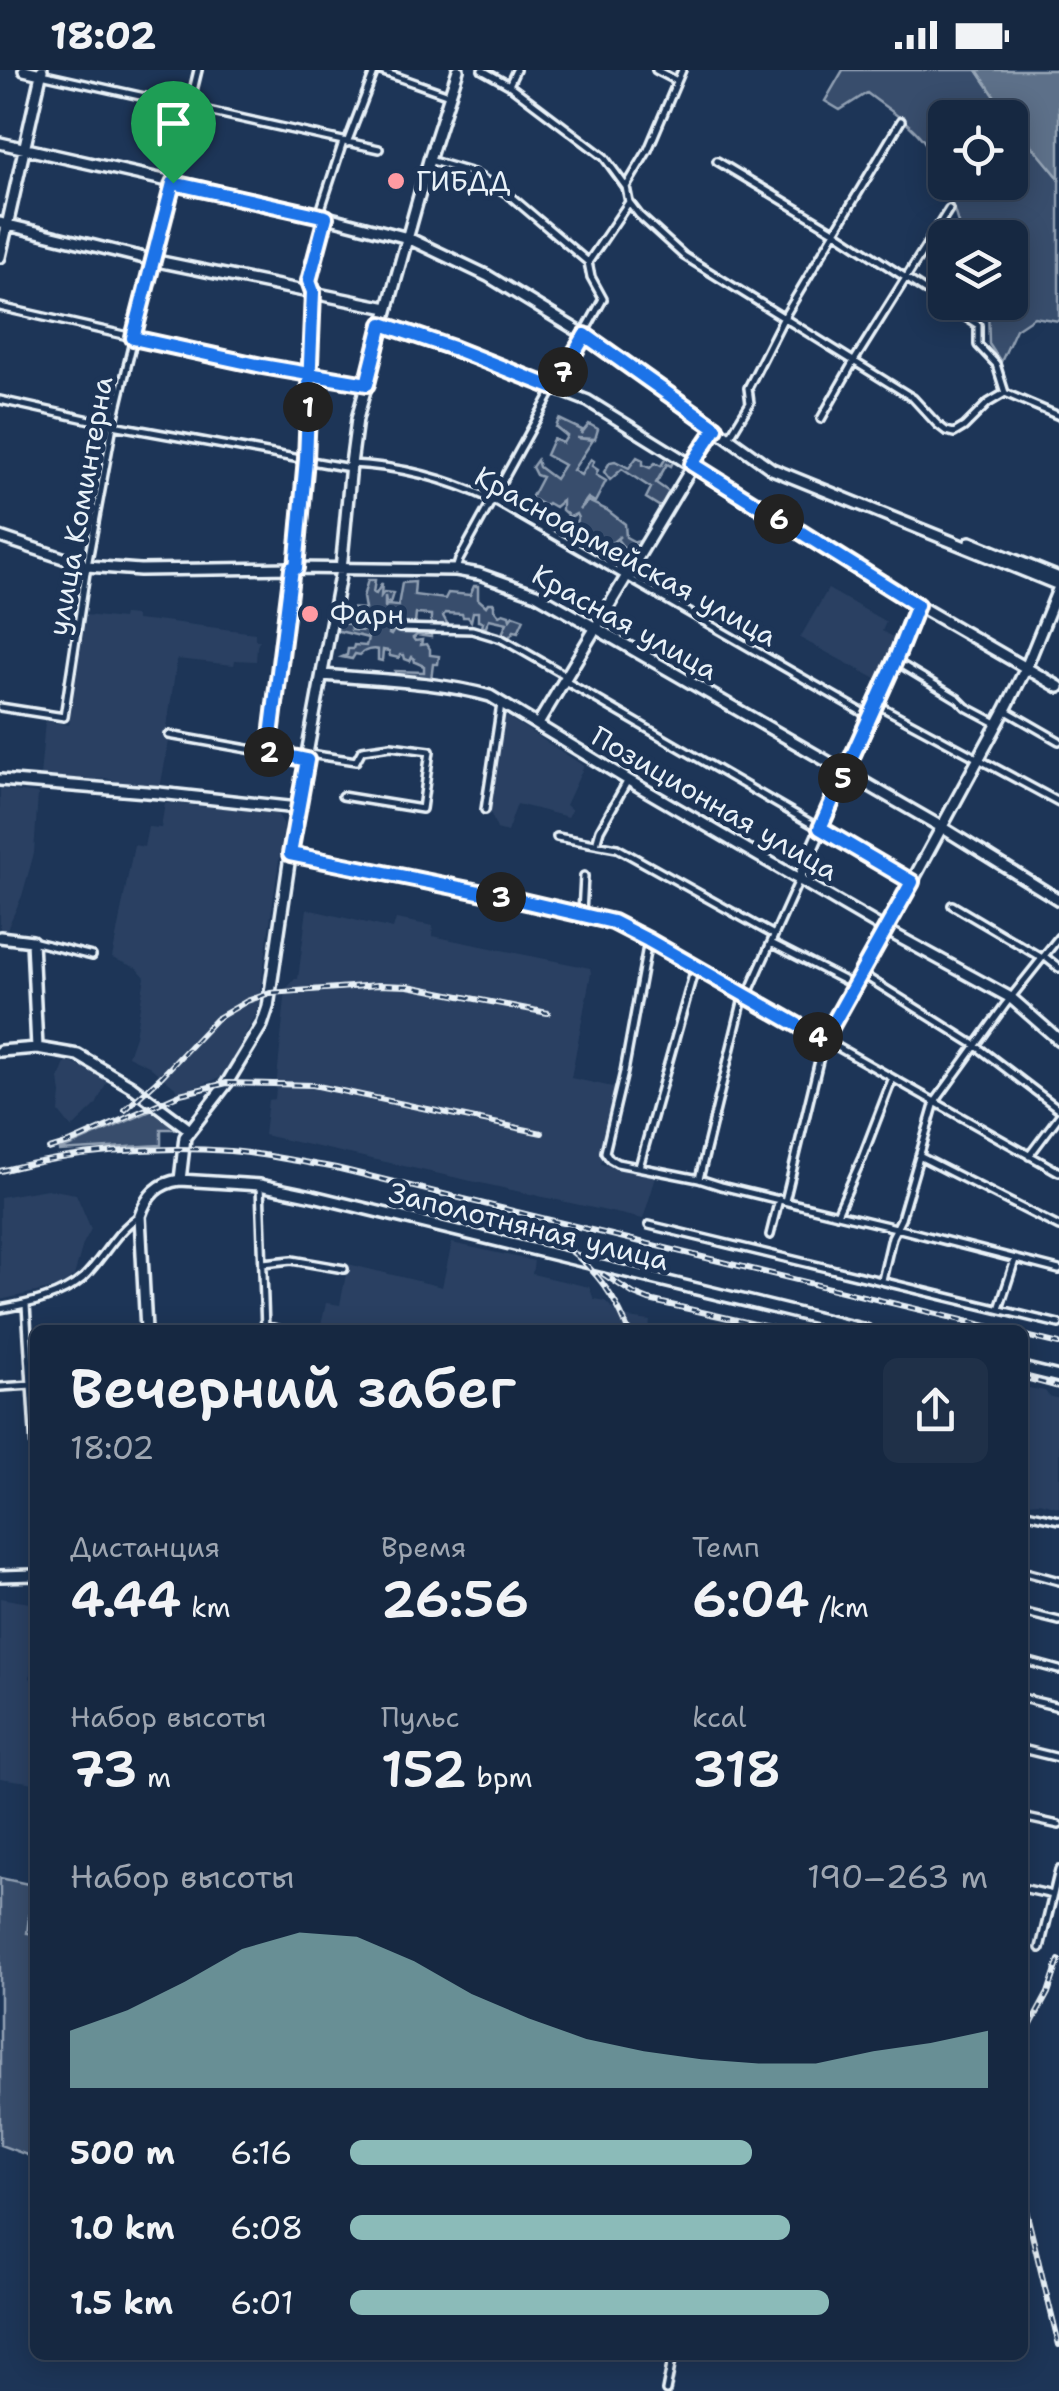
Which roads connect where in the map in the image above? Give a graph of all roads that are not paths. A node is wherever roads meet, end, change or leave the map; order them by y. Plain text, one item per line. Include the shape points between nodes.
1 (24, 70) edge
2 (198, 70) edge
3 (376, 70) edge
4 (458, 70) edge
5 (482, 70) edge
6 (516, 70) edge
7 (656, 70) edge
8 (682, 70) edge
9 (42, 72) edge
10 (677, 81) junction
11 (509, 85) junction
12 (449, 95) junction
13 (190, 106) junction
14 (901, 121) dead end
15 (345, 143) junction
16 (0, 144) edge
17 (25, 149) junction
18 (379, 149) dead end
19 (429, 160) junction
20 (717, 161) dead end
21 (173, 183) junction
22 (626, 187) junction
23 (629, 202) junction
24 (949, 209) dead end
25 (322, 216) junction
26 (4, 224) edge
27 (834, 231) junction
28 (408, 238) junction
29 (0, 257) edge
30 (152, 260) junction
31 (588, 262) junction
32 (905, 278) junction
33 (313, 292) junction
34 (0, 307) edge
35 (387, 308) junction
36 (783, 320) junction
37 (382, 324) junction
38 (585, 335) junction
39 (133, 338) junction
40 (854, 361) junction
41 (310, 373) junction
42 (367, 384) junction
43 (554, 388) junction
44 (1005, 394) junction
45 (0, 400) edge
46 (1059, 416) edge
47 (821, 420) dead end
48 (113, 426) junction
49 (716, 428) junction
50 (729, 438) junction
51 (306, 459) junction
52 (692, 464) junction
53 (350, 466) junction
54 (492, 500) junction
55 (0, 537) edge
56 (87, 566) junction
57 (294, 568) junction
58 (342, 570) junction
59 (456, 570) junction
60 (624, 577) junction
61 (1059, 583) edge
62 (917, 605) junction
63 (594, 627) junction
64 (399, 628) dead end
65 (895, 661) junction
66 (1026, 668) junction
67 (322, 674) junction
68 (566, 679) junction
69 (1059, 686) edge
70 (501, 702) junction
71 (876, 703) junction
72 (0, 707) edge
73 (1006, 710) junction
74 (870, 716) junction
75 (538, 724) junction
76 (998, 724) junction
77 (169, 734) dead end
78 (1059, 741) edge
79 (269, 752) junction
80 (308, 757) junction
81 (978, 759) junction
82 (845, 772) junction
83 (0, 780) edge
84 (628, 780) junction
85 (342, 796) dead end
86 (1059, 802) edge
87 (298, 808) junction
88 (486, 810) dead end
89 (820, 828) junction
90 (943, 828) junction
91 (557, 837) dead end
92 (596, 845) junction
93 (290, 854) junction
94 (584, 876) dead end
95 (799, 878) junction
96 (912, 882) junction
97 (1059, 900) edge
98 (952, 905) dead end
99 (582, 914) junction
100 (886, 930) junction
101 (774, 935) junction
102 (0, 937) edge
103 (1059, 937) edge
104 (648, 940) junction
105 (32, 941) junction
106 (771, 942) junction
107 (92, 956) dead end
108 (1043, 957) junction
109 (695, 967) junction
110 (1059, 968) edge
111 (862, 974) junction
112 (855, 986) junction
113 (745, 995) junction
114 (1011, 998) junction
115 (824, 1040) junction
116 (1059, 1040) edge
117 (975, 1045) junction
118 (38, 1048) junction
119 (0, 1051) edge
120 (892, 1080) junction
121 (935, 1102) junction
122 (1059, 1114) edge
123 (190, 1130) junction
124 (919, 1156) junction
125 (1029, 1156) junction
126 (639, 1167) junction
127 (1059, 1172) edge
128 (699, 1178) junction
129 (180, 1180) junction
130 (260, 1185) junction
131 (782, 1200) junction
132 (837, 1214) junction
133 (140, 1216) junction
134 (649, 1225) dead end
135 (1059, 1227) edge
136 (896, 1228) junction
137 (770, 1235) dead end
138 (1015, 1260) junction
139 (263, 1263) junction
140 (344, 1269) dead end
141 (1059, 1270) edge
142 (882, 1280) junction
143 (26, 1305) junction
144 (0, 1308) edge
145 (999, 1308) junction
146 (1059, 1324) edge
147 (146, 1325) edge
148 (265, 1325) edge
149 (845, 1325) edge
150 (30, 1345) edge
151 (1028, 1369) edge
152 (1059, 1377) edge
153 (30, 1385) edge
154 (0, 1386) edge
155 (1028, 1514) edge
156 (1059, 1520) edge
157 (1028, 1573) edge
158 (30, 1574) edge
159 (0, 1576) edge
160 (1059, 1581) edge
161 (1028, 1613) edge
162 (1059, 1621) edge
163 (1028, 1662) edge
164 (1059, 1670) edge
165 (1028, 1699) edge
166 (1059, 1707) edge
167 (1028, 1750) edge
168 (1059, 1758) edge
169 (1028, 1818) edge
170 (1059, 1826) edge
171 (1059, 1870) edge
172 (1028, 1890) edge
173 (1053, 1896) junction
174 (1040, 1948) dead end
175 (672, 2360) edge
176 (666, 2391) edge

1 - 9 street
2 - 13 street, улица Коминтерна
3 - 12 street
3 - 15 street
4 - 12 street
5 - 11 street
6 - 11 street
7 - 10 street
8 - 10 street
9 - 13 street
9 - 17 street
10 - 22 street
11 - 22 street via 604,157
12 - 19 street
13 - 15 street
13 - 21 street, улица Коминтерна
14 - 27 street
15 - 18 street
15 - 25 street
16 - 17 street
17 - 21 street
17 - 26 street
19 - 28 street
19 - 31 street via 473,173 508,194
20 - 27 street
21 - 25 street
21 - 30 street, улица Коминтерна
22 - 23 street
23 - 31 street
23 - 36 street via 684,256
24 - 32 street
25 - 28 street
25 - 33 street via 309,281
26 - 29 street
26 - 30 street
27 - 32 street
27 - 36 street
28 - 35 street
28 - 38 street via 488,276
30 - 33 street
30 - 39 street, улица Коминтерна
31 - 38 street via 603,299
32 - 40 street
32 - 44 street via 978,325 978,345 996,364
33 - 35 street
33 - 41 street
34 - 39 street
35 - 37 street
36 - 40 street
36 - 50 street
37 - 42 street
37 - 43 street
38 - 43 street
38 - 49 street
39 - 41 street
39 - 48 street, улица Коминтерна
40 - 44 street via 954,433
40 - 47 street
41 - 42 street
41 - 51 street
42 - 53 street
43 - 52 street via 588,401
43 - 54 street
44 - 46 street
45 - 48 street, Красноармейская улица
48 - 51 street, Красноармейская улица
48 - 56 street, улица Коминтерна
49 - 50 street
49 - 52 street
50 - 61 street via 772,469
51 - 53 street, Красноармейская улица
51 - 57 street
52 - 60 street
52 - 62 street
53 - 54 street, Красноармейская улица via 384,465
53 - 58 street
54 - 59 street
54 - 60 street, Красноармейская улица
55 - 56 street, Красная улица
56 - 57 street, Красная улица
56 - 72 street, улица Коминтерна via 64,717
57 - 58 street, Красная улица
57 - 79 street
58 - 59 street, Красная улица
58 - 67 street
59 - 63 street, Красная улица via 536,594
60 - 63 street
60 - 74 street, Красноармейская улица
61 - 66 street
62 - 65 street
62 - 66 street
63 - 68 street
63 - 82 street, Красная улица
64 - 68 street via 472,630 502,639
65 - 71 street
65 - 76 street
66 - 69 street
66 - 73 street
67 - 70 street, Позиционная улица via 473,691
67 - 80 street
68 - 75 street
68 - 89 street
70 - 75 street, Позиционная улица
70 - 88 street
71 - 74 street
71 - 81 street
73 - 76 street
73 - 78 street
74 - 82 street
75 - 84 street, Позиционная улица
76 - 81 street
77 - 79 street
79 - 80 street
80 - 85 street via 356,761 362,750 391,746 430,751 422,808
80 - 87 street
81 - 86 street
81 - 90 street
82 - 89 street
82 - 90 street, Красная улица
83 - 87 street
84 - 92 street
84 - 95 street, Позиционная улица
87 - 93 street
89 - 95 street
89 - 96 street
90 - 96 street
90 - 97 street, Красная улица
91 - 92 street
92 - 101 street via 617,848
93 - 99 street
93 - 123 street via 262,1025
94 - 99 street
95 - 100 street, Позиционная улица
95 - 101 street
96 - 100 street
98 - 108 street
99 - 104 street
100 - 111 street
100 - 114 street, Позиционная улица
101 - 106 street
102 - 105 street
103 - 108 street
104 - 109 street
104 - 126 street via 605,1152 610,1160
105 - 107 street
105 - 118 street
106 - 112 street
106 - 113 street
108 - 110 street
108 - 114 street
109 - 113 street
109 - 126 street
111 - 112 street
111 - 117 street
112 - 115 street
113 - 115 street
113 - 128 street
114 - 116 street, Позиционная улица
114 - 117 street
115 - 120 street
115 - 131 street
117 - 121 street
117 - 122 street
118 - 119 street
118 - 123 street via 78,1055
120 - 121 street
120 - 132 street
121 - 124 street
121 - 125 street
122 - 125 street
123 - 129 street
124 - 135 street
124 - 136 street
125 - 127 street
126 - 128 street
128 - 131 street
129 - 130 street, Заполотняная улица
129 - 133 street via 152,1191
130 - 139 street
130 - 149 street, Заполотняная улица
131 - 132 street
131 - 137 street
132 - 136 street
133 - 143 street via 82,1279
133 - 147 street
134 - 142 street
136 - 138 street
136 - 142 street
138 - 141 street
138 - 145 street
139 - 140 street via 292,1260
139 - 148 street
142 - 145 street
143 - 144 street
143 - 150 street
145 - 146 street
151 - 152 street
153 - 154 street
155 - 156 street
157 - 160 street
158 - 159 street
161 - 162 street
163 - 164 street
165 - 166 street
167 - 168 street
169 - 170 street
171 - 173 street
172 - 173 street
173 - 174 street
175 - 176 street

